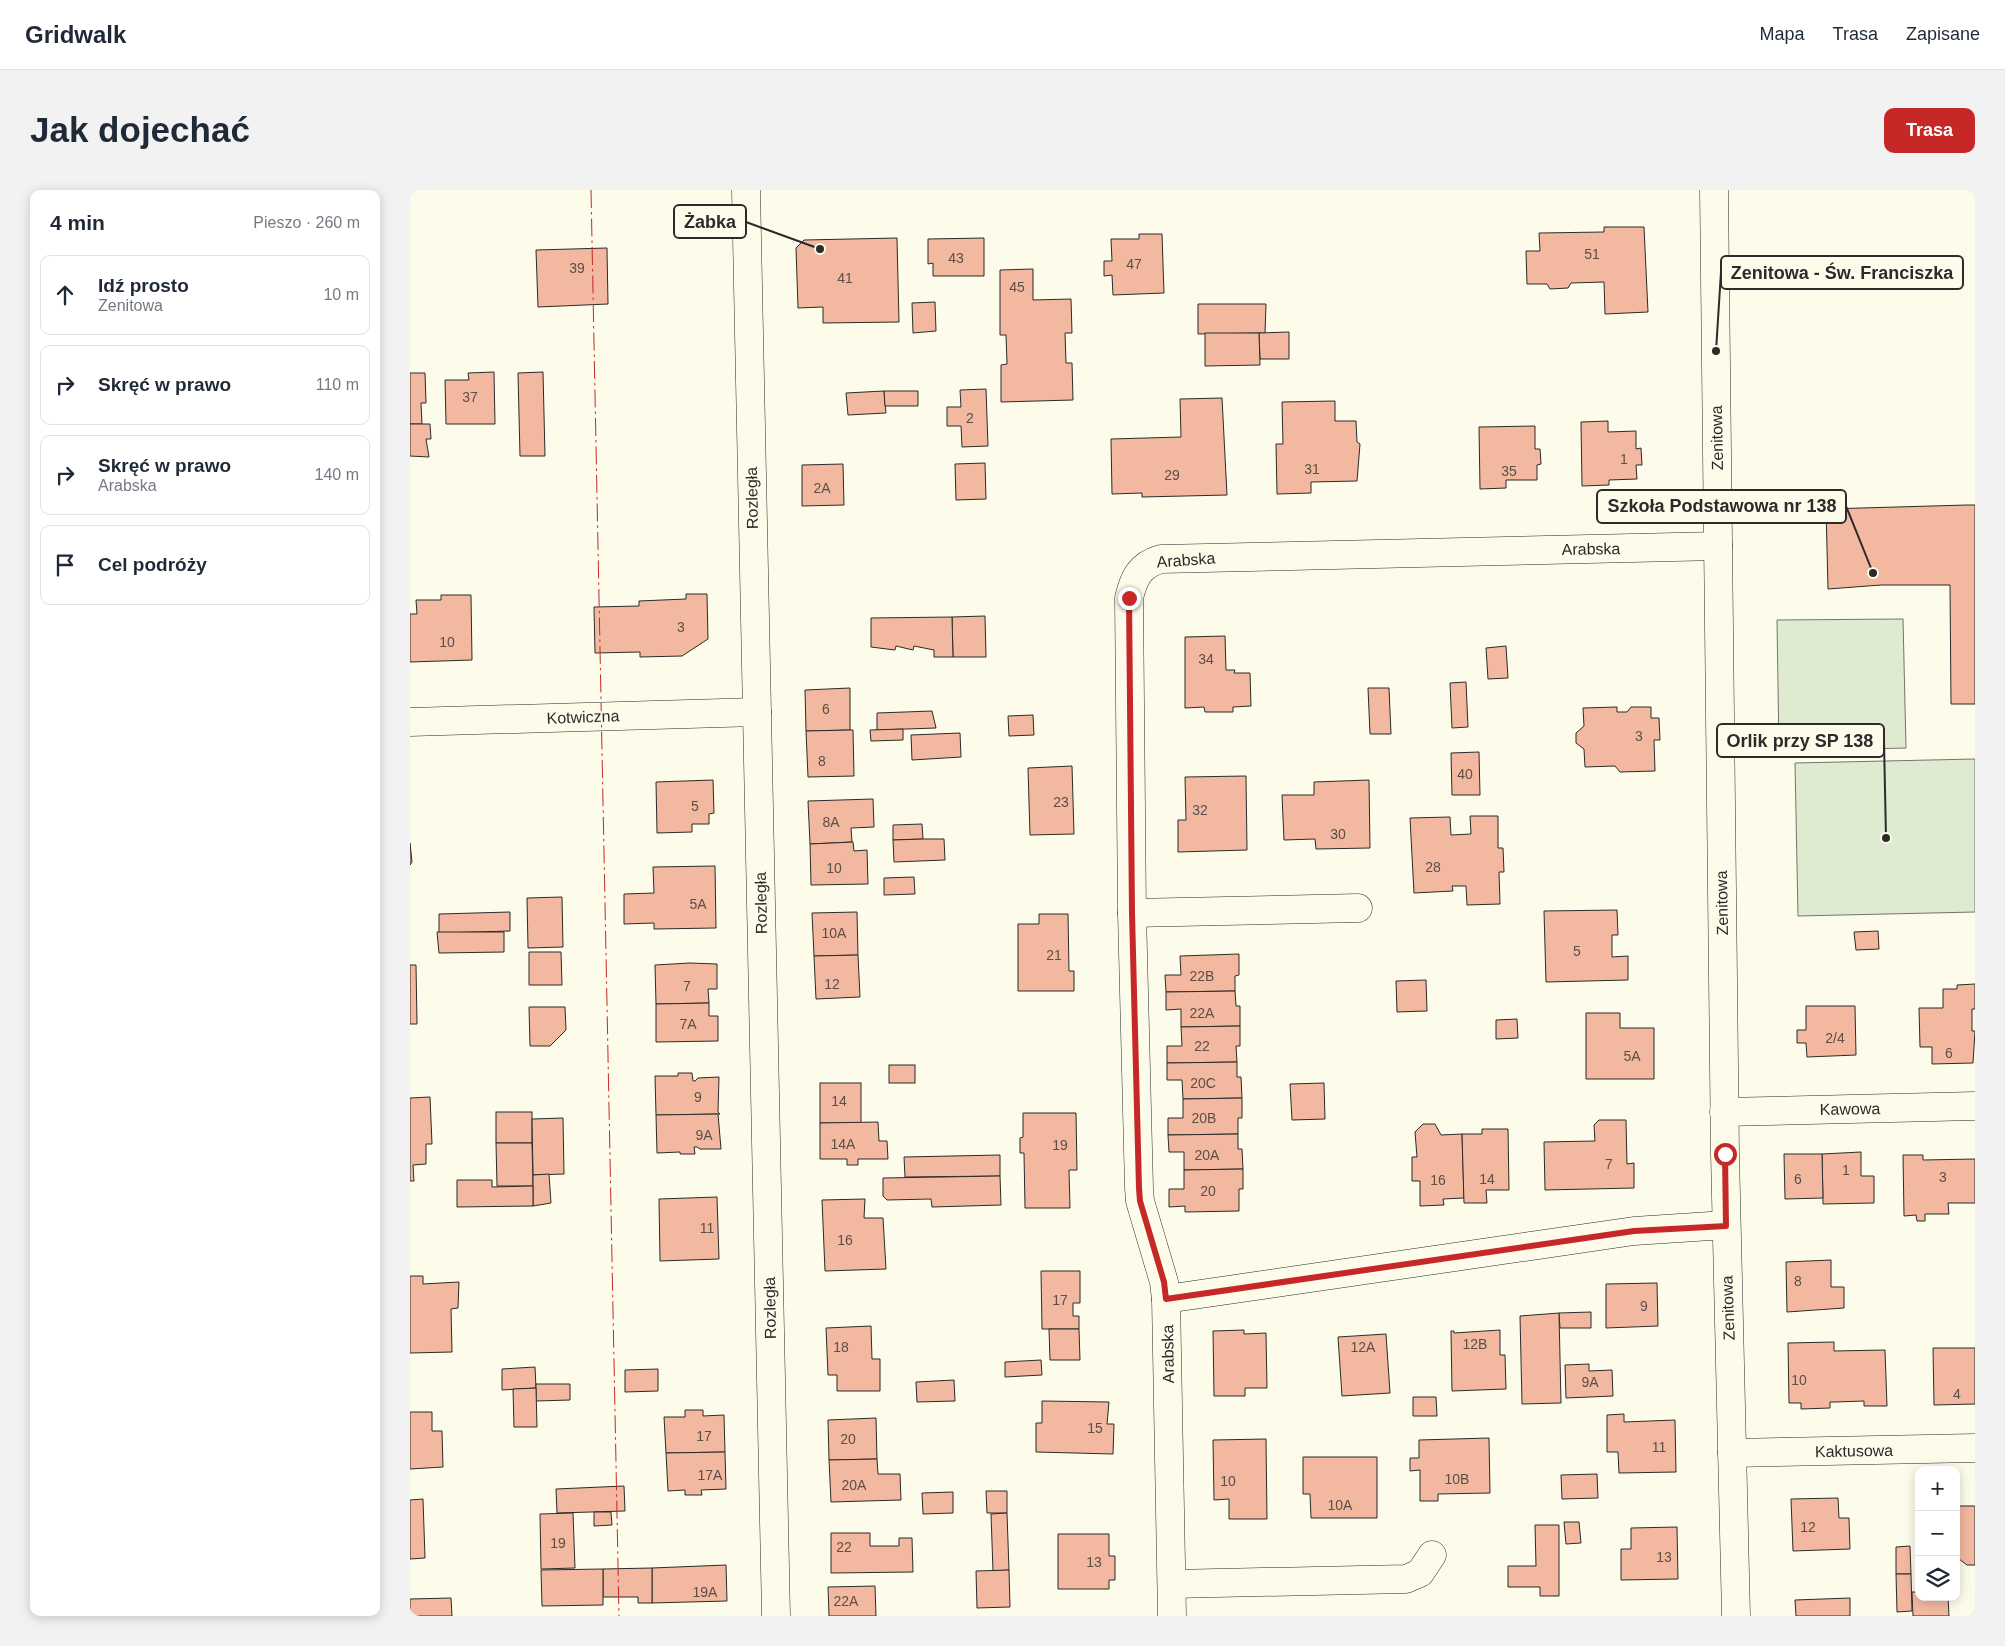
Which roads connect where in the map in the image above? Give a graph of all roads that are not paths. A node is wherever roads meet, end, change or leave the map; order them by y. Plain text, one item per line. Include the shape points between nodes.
1 (746, 190) edge
2 (1714, 190) edge
3 (1718, 546) junction
4 (757, 712) junction
5 (410, 722) edge
6 (1358, 908) dead end
7 (1132, 913) junction
8 (1975, 1106) edge
9 (1724, 1112) junction
10 (1726, 1226) junction
11 (1166, 1299) junction
12 (1975, 1448) edge
13 (1732, 1453) junction
14 (1432, 1555) dead end
15 (1172, 1584) junction
16 (776, 1616) edge
17 (1172, 1616) edge
18 (1736, 1616) edge

1 - 4 street, Rozległa
2 - 3 street, Zenitowa
3 - 7 street, Arabska via 1161,559 1150,562 1140,569 1129,598
3 - 9 street, Zenitowa
4 - 5 street, Kotwiczna
4 - 16 street, Rozległa
6 - 7 street
7 - 11 street, Arabska via 1140,1201
8 - 9 street, Kawowa
9 - 10 street, Zenitowa
10 - 11 street via 1634,1231
10 - 13 street, Zenitowa
11 - 15 street, Arabska
12 - 13 street, Kaktusowa
13 - 18 street, Zenitowa
14 - 15 street via 1420,1573 1406,1579
15 - 17 street, Arabska

